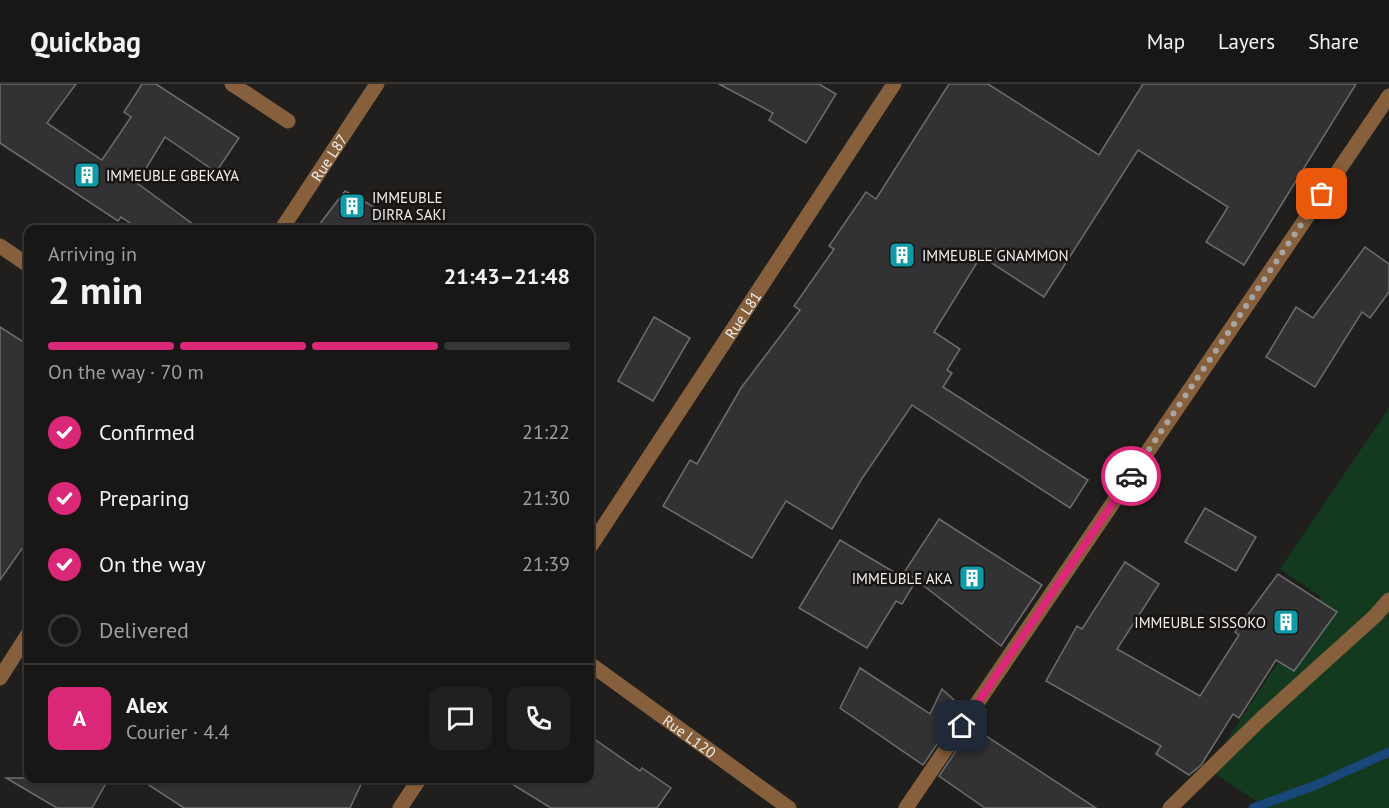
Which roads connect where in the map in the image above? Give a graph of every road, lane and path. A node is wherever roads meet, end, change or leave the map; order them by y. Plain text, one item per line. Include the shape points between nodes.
1 (232, 84) edge
2 (376, 84) edge
3 (894, 84) edge
4 (1389, 96) edge
5 (288, 121) dead end
6 (284, 225) edge
7 (0, 246) edge
8 (24, 262) edge
9 (594, 541) edge
10 (1389, 600) edge
11 (24, 640) edge
12 (594, 667) edge
13 (0, 678) edge
14 (417, 783) edge
15 (910, 807) edge
16 (400, 808) edge
17 (789, 808) edge
18 (1170, 808) edge

1 - 5 street
2 - 6 street, Rue L87
3 - 9 street, Rue L81
4 - 15 street
7 - 8 street
10 - 18 street
11 - 13 street
12 - 17 street, Rue L120
14 - 16 street

